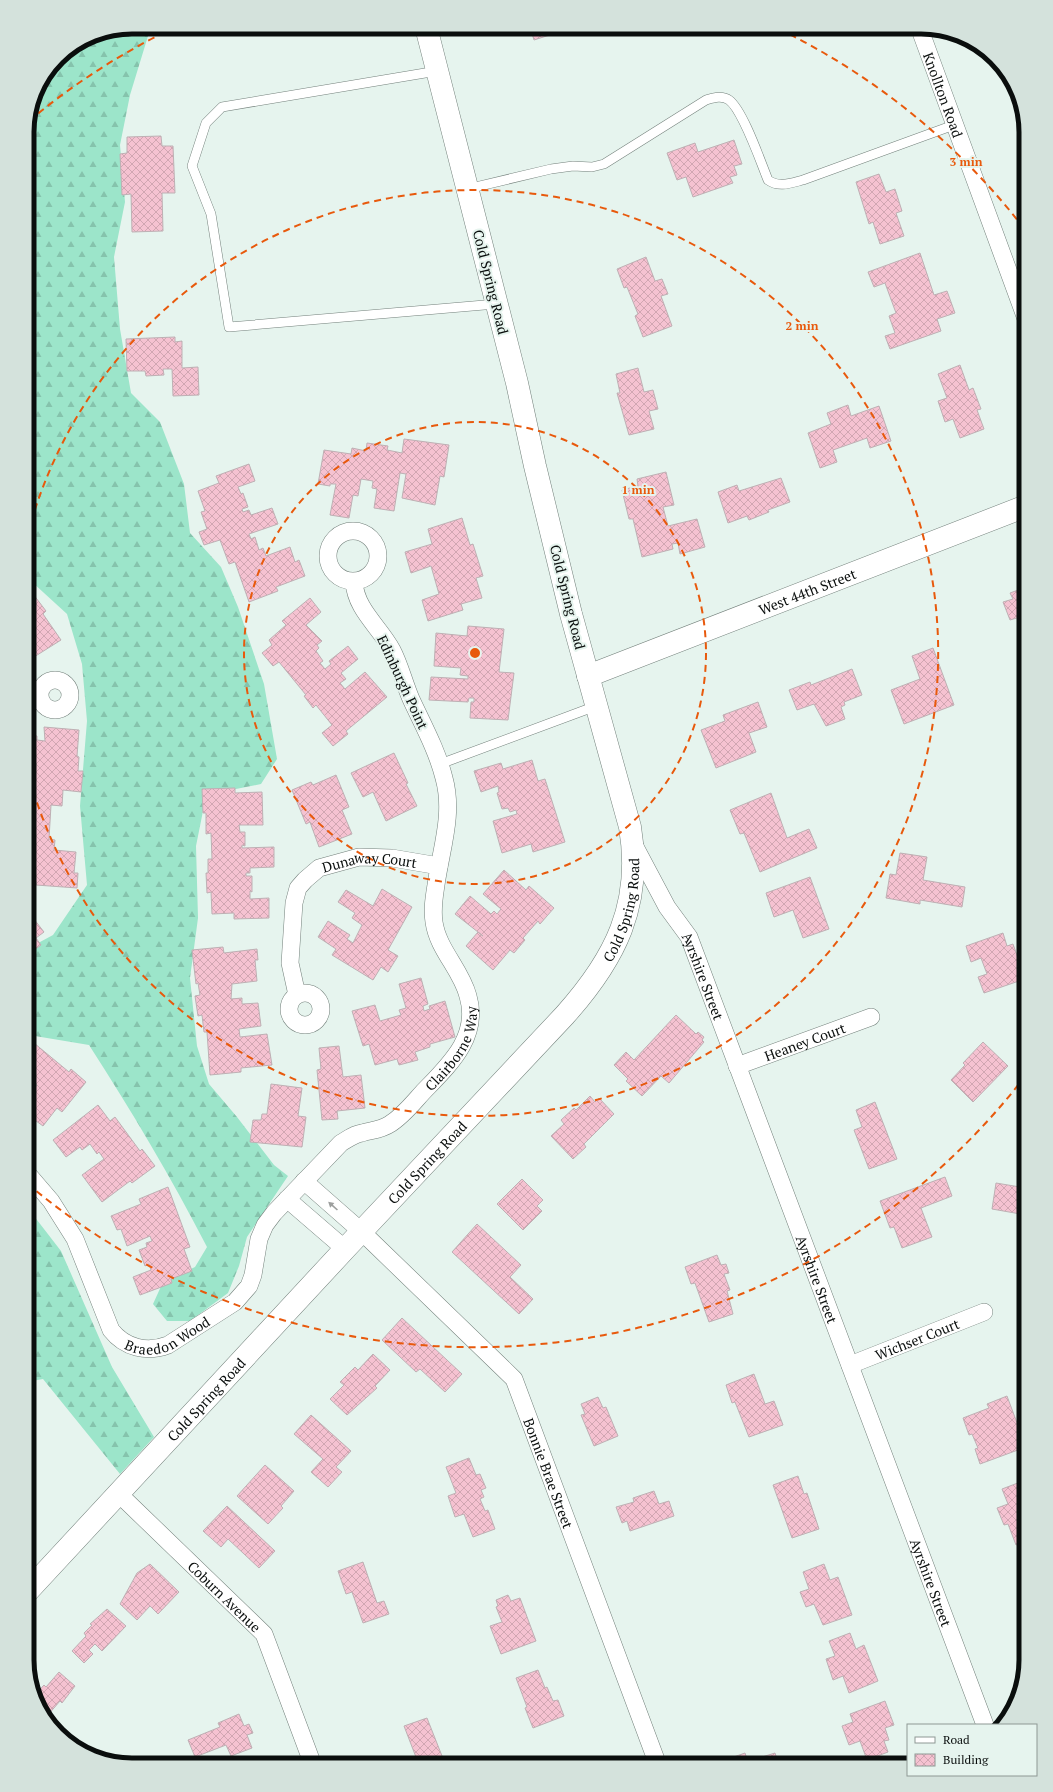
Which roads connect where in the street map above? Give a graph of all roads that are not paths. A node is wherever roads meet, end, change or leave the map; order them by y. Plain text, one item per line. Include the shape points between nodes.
1 (428, 34) edge
2 (921, 34) edge
3 (437, 71) junction
4 (954, 125) junction
5 (467, 189) junction
6 (1019, 300) edge
7 (496, 304) junction
8 (1019, 509) edge
9 (354, 582) dead end
10 (588, 676) junction
11 (596, 706) junction
12 (440, 764) junction
13 (632, 841) junction
14 (439, 866) junction
15 (297, 995) dead end
16 (871, 1017) dead end
17 (737, 1066) junction
18 (304, 1181) junction
19 (34, 1182) edge
20 (287, 1199) junction
21 (362, 1232) junction
22 (345, 1249) junction
23 (984, 1312) dead end
24 (850, 1365) junction
25 (119, 1494) junction
26 (34, 1585) edge
27 (985, 1724) edge
28 (310, 1758) edge
29 (655, 1758) edge

1 - 3 street, Cold Spring Road
2 - 4 street, Knollton Road
3 - 5 street, Cold Spring Road
3 - 7 lane via 222,107 206,123 192,166 211,214 229,327
4 - 5 lane via 803,180 780,185 768,180 739,111 729,100 719,97 706,100 604,164 551,169
4 - 6 street, Knollton Road
5 - 7 street, Cold Spring Road
7 - 10 street, Cold Spring Road
8 - 10 street, West 44th Street
9 - 12 street, Edinburgh Point via 359,603 393,652
10 - 11 street, Cold Spring Road
11 - 12 lane
11 - 13 street, Cold Spring Road via 626,809
12 - 14 street, Clairborne Way via 449,810
13 - 17 street, Ayrshire Street via 667,907 689,937
13 - 21 street, Cold Spring Road via 632,882 625,918 617,943 599,973 565,1015
14 - 15 street, Dunaway Court via 392,858 359,857 319,868 304,880 298,888 294,903 290,963
14 - 18 street, Clairborne Way via 432,905 434,922 438,938 469,997 470,1020 464,1044 455,1058 401,1116 383,1128 353,1136 341,1143
16 - 17 street, Heaney Court
17 - 24 street, Ayrshire Street
18 - 20 street, Braedon Wood
21 -> 18 street, Bonnie Brae Street
19 - 20 street, Braedon Wood via 75,1239 111,1330 127,1344 141,1349 168,1345 235,1302 249,1286 264,1225
20 - 22 street
21 - 22 street, Cold Spring Road
21 - 29 street, Bonnie Brae Street via 514,1379
22 - 25 street, Cold Spring Road
23 - 24 street, Wichser Court
24 - 27 street, Ayrshire Street
25 - 26 street, Cold Spring Road
25 - 28 street, Coburn Avenue via 264,1634

